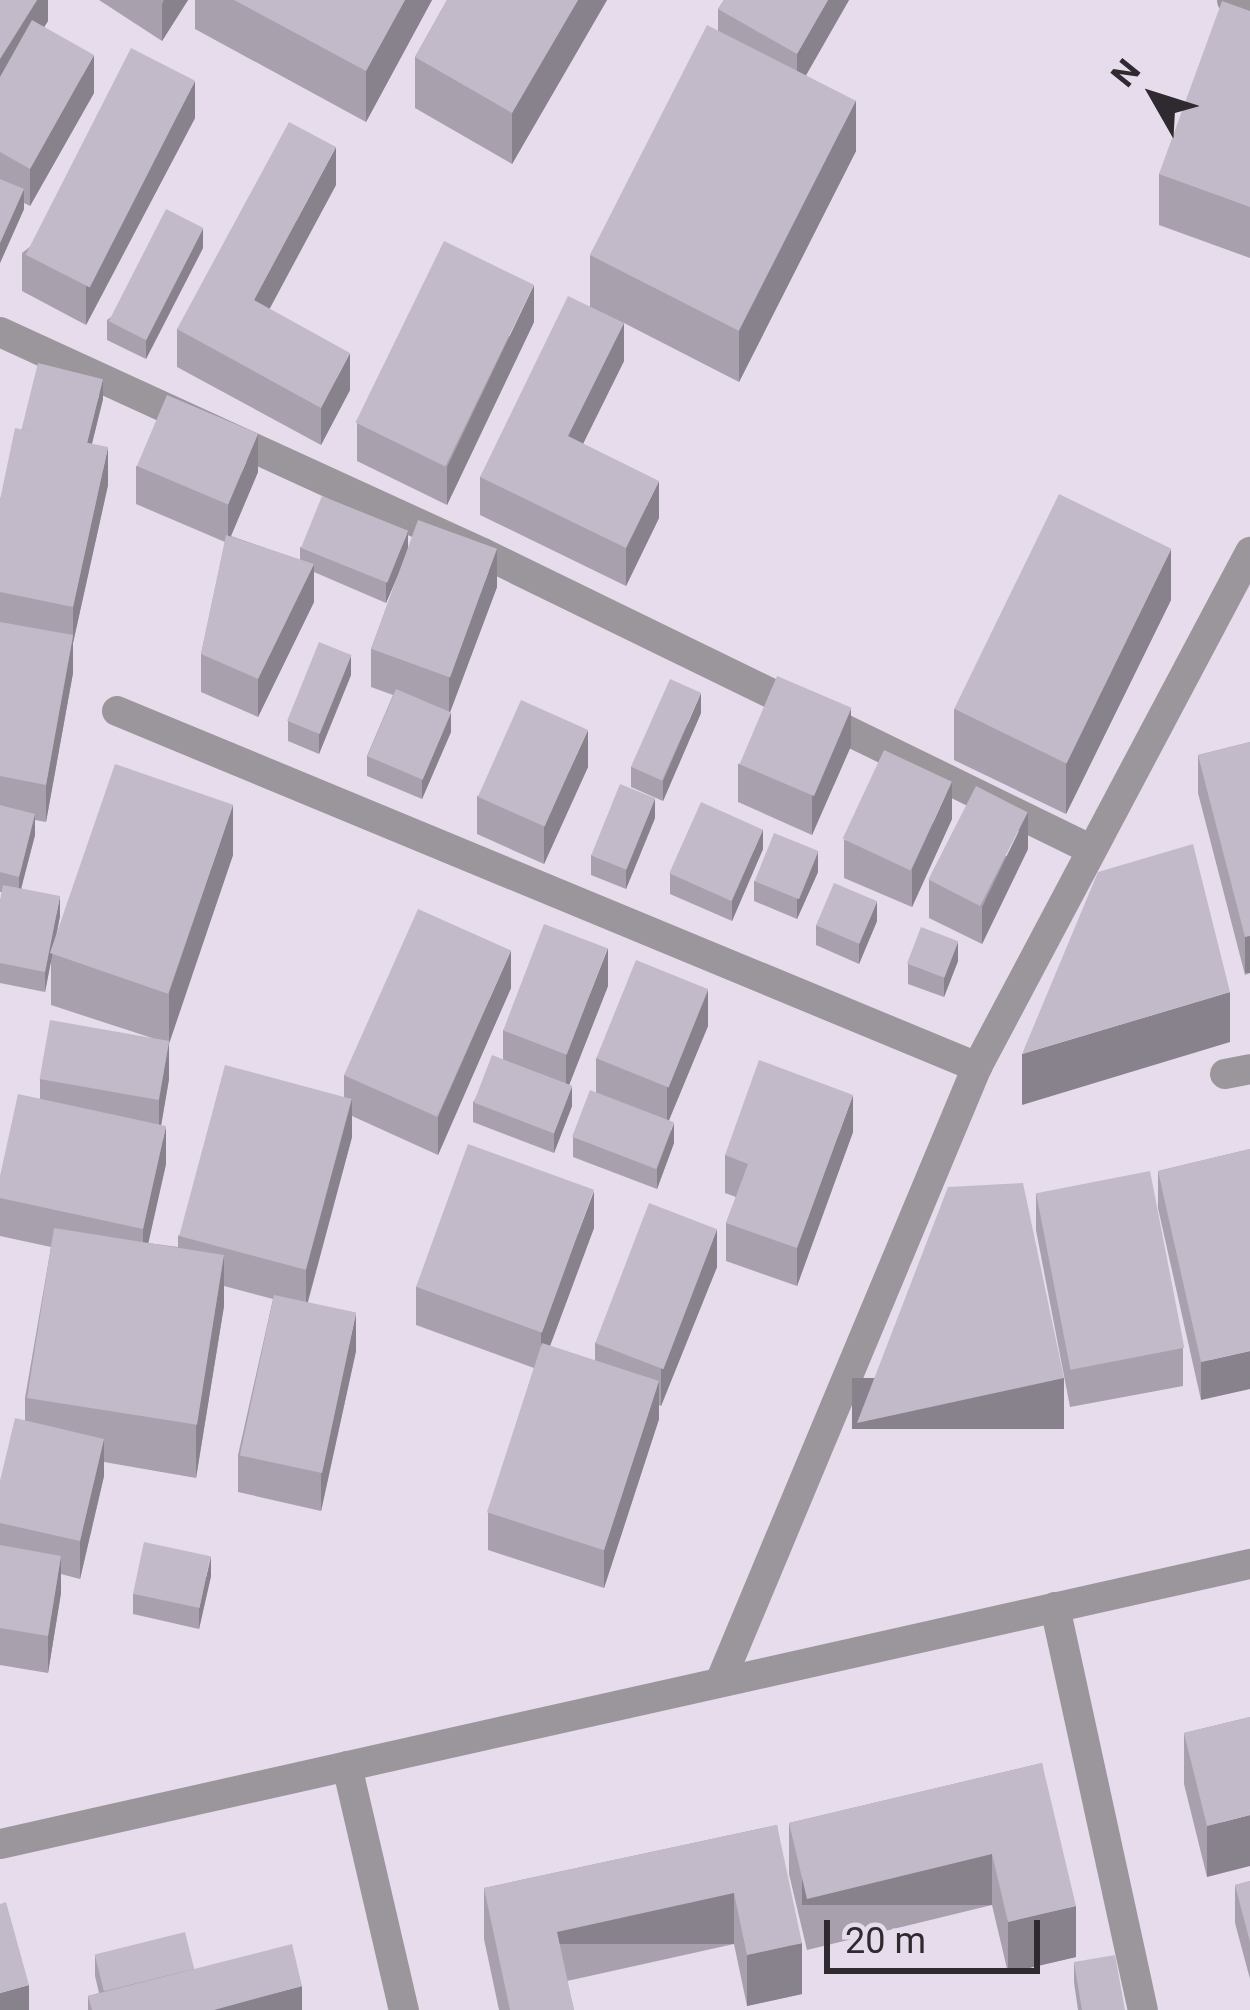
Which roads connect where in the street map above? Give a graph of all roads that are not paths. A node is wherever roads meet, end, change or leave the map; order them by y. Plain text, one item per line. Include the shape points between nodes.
1 (1232, 0) edge
2 (1250, 9) edge
3 (0, 332) edge
4 (1250, 552) edge
5 (117, 711) dead end
6 (1088, 848) junction
7 (977, 1067) junction
8 (1250, 1564) edge
9 (1055, 1607) junction
10 (720, 1682) junction
11 (347, 1766) junction
12 (0, 1844) edge
13 (404, 2010) edge
14 (1143, 2010) edge

1 - 2 street
3 - 6 street via 483,553
4 - 6 street
5 - 7 street
6 - 7 street
7 - 10 street
8 - 9 street
9 - 10 street
9 - 14 street
10 - 11 street
11 - 12 street
11 - 13 street

